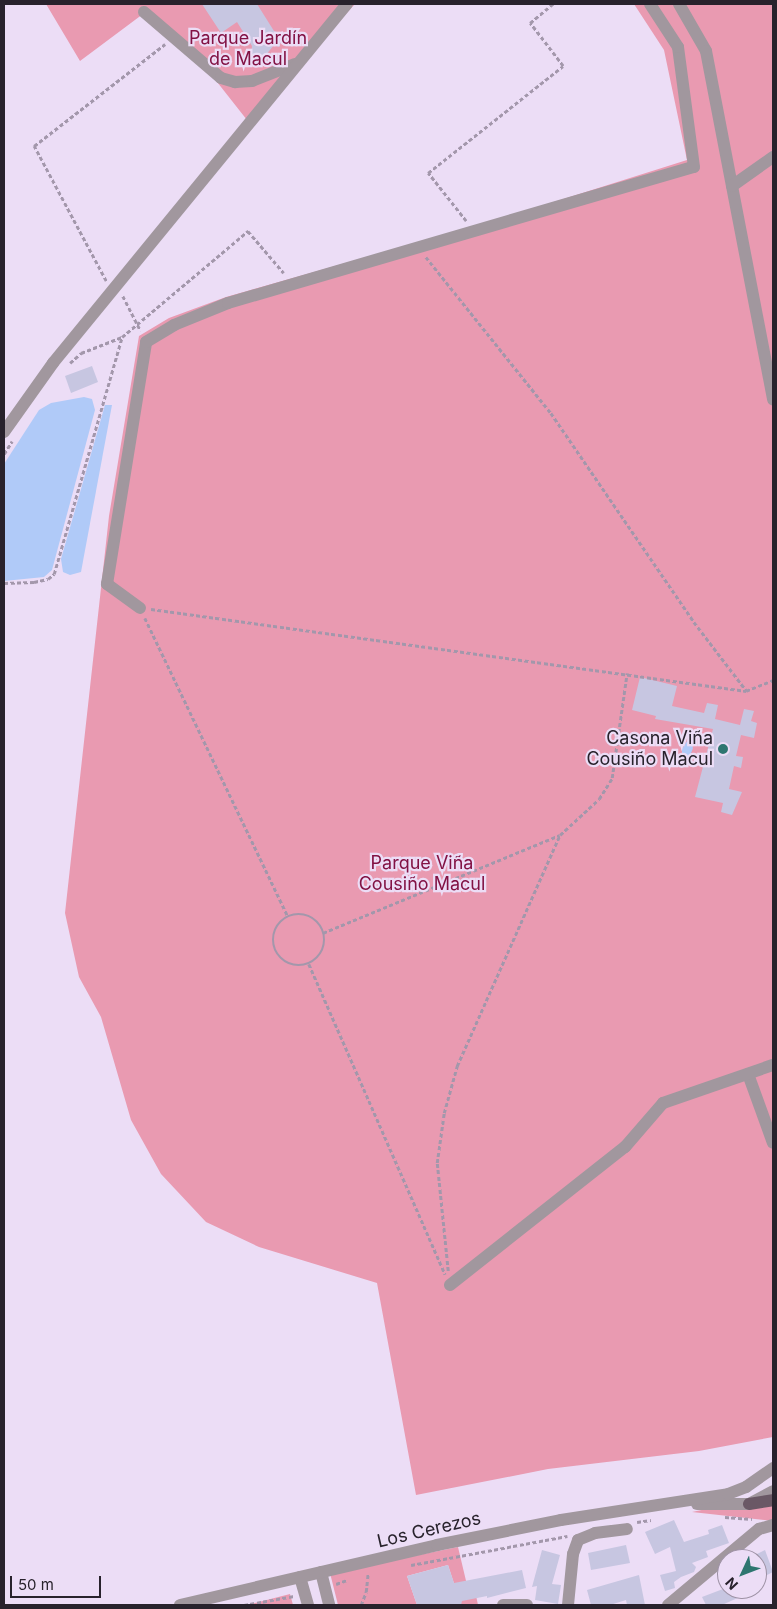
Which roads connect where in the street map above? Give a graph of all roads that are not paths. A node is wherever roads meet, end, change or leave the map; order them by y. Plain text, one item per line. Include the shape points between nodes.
1 (347, 4) edge
2 (650, 4) edge
3 (679, 4) edge
4 (144, 12) dead end
5 (298, 63) junction
6 (773, 158) edge
7 (732, 186) junction
8 (773, 400) edge
9 (8, 436) edge
10 (140, 608) road end
11 (773, 1065) edge
12 (748, 1074) junction
13 (773, 1142) edge
14 (450, 1285) road end
15 (773, 1468) edge
16 (773, 1491) edge
17 (773, 1500) edge
18 (688, 1502) junction
19 (749, 1504) junction
20 (773, 1525) edge
21 (627, 1529) dead end
22 (321, 1572) junction
23 (300, 1577) junction
24 (307, 1601) edge
25 (180, 1605) edge
26 (328, 1605) edge
27 (503, 1605) edge
28 (527, 1605) edge
29 (568, 1605) edge
30 (668, 1605) edge

1 - 5 street
2 - 10 street via 678,47 694,167 228,303 174,325 146,342 106,584
3 - 7 street via 706,51
4 - 5 street via 222,78 235,82 252,81
5 - 9 street via 52,363
6 - 7 street
7 - 8 street
11 - 12 street
12 - 13 street
12 - 14 street via 663,1103 625,1147
15 - 18 street, Los Cerezos via 736,1491
16 - 19 street
17 - 19 main road
18 - 19 street, Los Cerezos
18 - 22 street, Los Cerezos via 648,1505 561,1520
20 - 30 street via 759,1529
21 - 29 street via 595,1533 578,1540 573,1554
22 - 23 street, Los Cerezos
22 - 26 street
23 - 24 street
23 - 25 street, Los Cerezos
27 - 28 street

